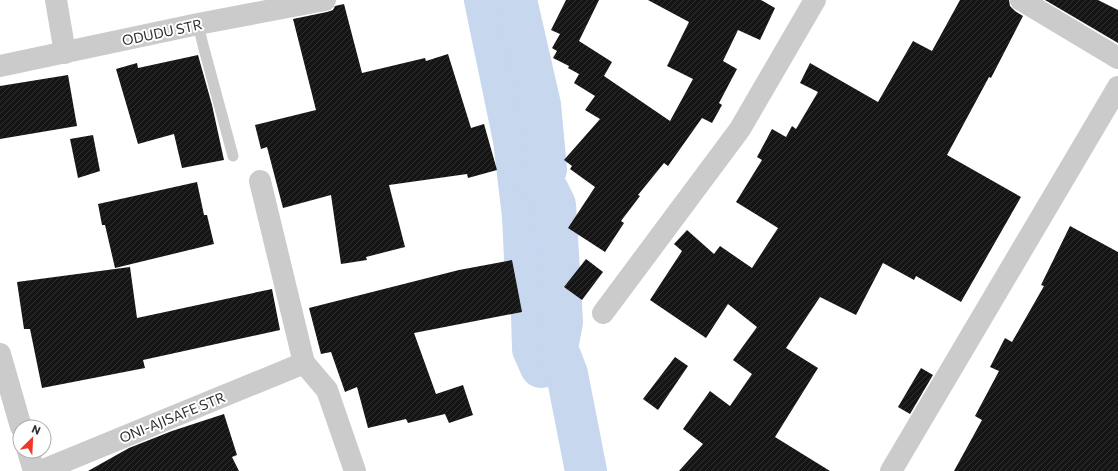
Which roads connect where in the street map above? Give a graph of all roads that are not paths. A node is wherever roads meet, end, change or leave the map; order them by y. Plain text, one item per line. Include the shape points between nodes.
1 (56, 0) edge
2 (325, 0) edge
3 (815, 0) edge
4 (1022, 0) edge
5 (198, 24) junction
6 (65, 53) junction
7 (1118, 58) edge
8 (0, 66) edge
9 (1118, 87) edge
10 (233, 156) dead end
11 (260, 181) dead end
12 (603, 313) dead end
13 (0, 354) edge
14 (304, 363) junction
15 (19, 419) edge
16 (30, 459) edge
17 (34, 471) edge
18 (41, 471) edge
19 (355, 471) edge
20 (891, 471) edge

1 - 6 street
2 - 5 street, ODUDU STR
3 - 12 street via 740,129
4 - 7 street
5 - 6 street, ODUDU STR
5 - 10 lane
6 - 8 street, ODUDU STR
9 - 20 street
11 - 14 street
13 - 15 street
14 - 18 street, ONI-AJISAFE STR
14 - 19 street via 327,390
16 - 17 street

